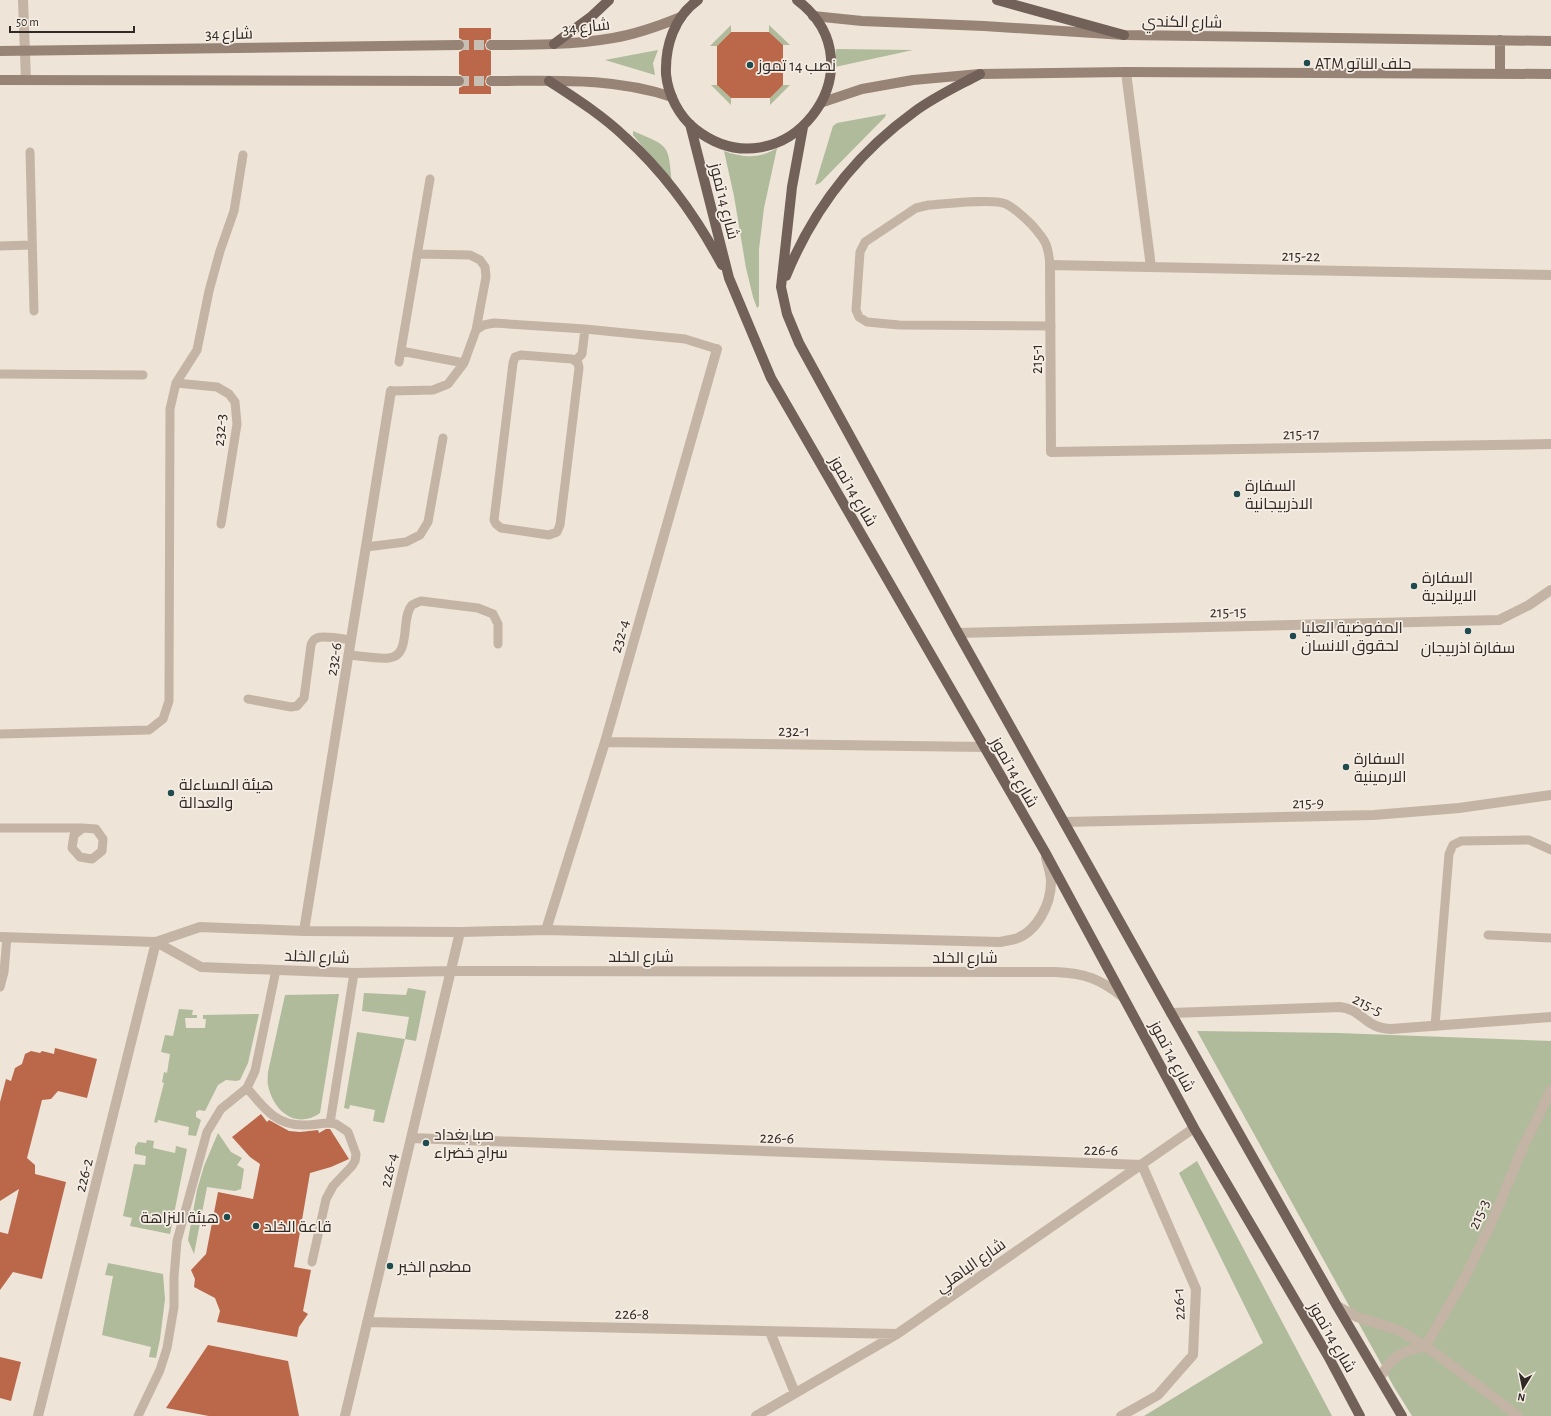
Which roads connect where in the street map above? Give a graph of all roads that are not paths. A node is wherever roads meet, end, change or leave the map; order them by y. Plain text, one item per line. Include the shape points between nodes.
1 (23, 0) edge
2 (609, 0) edge
3 (697, 0) edge
4 (997, 0) edge
5 (802, 2) edge
6 (814, 16) junction
7 (681, 17) junction
8 (1124, 35) junction
9 (1500, 40) junction
10 (1551, 41) edge
11 (554, 44) junction
12 (491, 45) tunnel mouth
13 (459, 46) tunnel mouth
14 (24, 50) junction
15 (0, 51) edge
16 (1126, 72) junction
17 (980, 74) junction
18 (1500, 74) junction
19 (1551, 74) edge
20 (0, 80) edge
21 (26, 80) junction
22 (459, 81) tunnel mouth
23 (491, 81) tunnel mouth
24 (549, 81) junction
25 (672, 97) junction
26 (822, 102) junction
27 (690, 124) junction
28 (803, 127) junction
29 (30, 152) dead end
30 (243, 155) dead end
31 (430, 179) dead end
32 (31, 245) junction
33 (0, 246) edge
34 (417, 254) junction
35 (1050, 265) junction
36 (1151, 267) junction
37 (1551, 275) edge
38 (729, 278) junction
39 (781, 287) junction
40 (34, 311) dead end
41 (1051, 326) junction
42 (585, 328) junction
43 (476, 330) junction
44 (717, 349) joint
45 (401, 351) junction
46 (575, 361) junction
47 (399, 362) dead end
48 (464, 363) junction
49 (0, 374) edge
50 (143, 375) dead end
51 (176, 383) junction
52 (391, 391) joint
53 (443, 438) dead end
54 (1551, 444) edge
55 (1051, 452) joint
56 (221, 524) dead end
57 (366, 547) junction
58 (1551, 590) edge
59 (958, 633) junction
60 (351, 640) junction
61 (498, 644) dead end
62 (348, 655) junction
63 (248, 699) dead end
64 (0, 734) edge
65 (605, 742) junction
66 (984, 747) junction
67 (1551, 795) edge
68 (1064, 822) junction
69 (0, 828) edge
70 (83, 828) dead end
71 (1551, 850) edge
72 (1045, 852) junction
73 (546, 930) junction
74 (304, 931) junction
75 (460, 932) junction
76 (1488, 935) dead end
77 (4, 937) edge
78 (1551, 938) edge
79 (156, 942) junction
80 (276, 970) junction
81 (450, 970) junction
82 (354, 973) junction
83 (0, 987) edge
84 (1125, 998) junction
85 (1171, 1013) junction
86 (1551, 1017) edge
87 (1434, 1026) junction
88 (247, 1088) junction
89 (1551, 1090) edge
90 (330, 1123) junction
91 (1194, 1128) junction
92 (411, 1138) junction
93 (1142, 1165) junction
94 (312, 1262) dead end
95 (1337, 1306) junction
96 (368, 1322) junction
97 (770, 1332) junction
98 (897, 1334) junction
99 (1425, 1347) junction
100 (1380, 1378) junction
101 (796, 1393) junction
102 (38, 1416) edge
103 (138, 1416) edge
104 (345, 1416) edge
105 (756, 1416) edge
106 (1121, 1416) edge
107 (1360, 1416) edge
108 (1402, 1416) edge
109 (1518, 1416) edge

1 - 14 street
2 - 11 main road
3 - 7 main road
4 - 8 main road
5 - 6 main road
6 - 8 street, شارع الكندي via 862,22
6 - 26 main road via 822,28 830,58 829,80
7 - 11 street, شارع 34 via 647,30 615,38
7 - 25 main road via 668,44 667,80
8 - 9 street, شارع الكندي
9 - 10 street, شارع الكندي
9 - 18 street
11 - 12 street, شارع 34
13 - 14 street, شارع 34
14 - 15 street, شارع 34
14 - 21 street
16 - 17 street
16 - 18 street
16 - 36 street
17 - 26 street via 913,80 862,89
17 - 39 main road via 915,111 859,160 835,188 814,219 796,251
18 - 19 street
20 - 21 street
21 - 22 street
23 - 24 street
24 - 25 street via 611,83
24 - 38 main road via 618,131 657,169 686,205
25 - 27 main road
26 - 28 main road
27 - 28 main road via 704,136 720,143 749,148 773,144
27 - 38 main road, شارع 14 تموز
28 - 39 main road, شارع 14 تموز via 792,187
29 - 32 lane
30 - 51 lane via 234,211 209,291 197,350
31 - 34 lane
32 - 33 lane
32 - 40 lane
34 - 43 lane via 470,255 480,260 485,267 486,277
34 - 45 lane
35 - 36 street, 215-22
35 - 41 street, 215-1
35 - 41 lane via 1049,249 1044,239 1022,214 1005,204 992,202 916,208 865,242 862,247 856,310 859,317 867,322 898,325
36 - 37 street, 215-22
38 - 66 main road, شارع 14 تموز via 771,378
39 - 59 main road, شارع 14 تموز via 787,314 799,343
41 - 55 street, 215-1
42 - 43 lane via 494,323
42 - 44 lane via 685,339
42 - 46 lane via 582,354
43 - 48 lane
44 - 65 street, 232-4
45 - 47 lane
45 - 48 lane
46 - 46 lane via 578,363 579,371 559,529 549,535 498,527 494,516 513,360 521,355
48 - 52 lane via 453,379 440,388
49 - 50 lane
51 - 56 lane, 232-3 via 217,387 229,394 235,402 237,424
51 - 64 lane via 170,409 169,701 163,719 149,730
52 - 57 street, 232-6
53 - 57 lane via 428,522 420,535 406,542
54 - 55 street, 215-17
57 - 60 street, 232-6
58 - 59 street, 215-15 via 1499,620
59 - 68 main road, شارع 14 تموز
60 - 62 street, 232-6
60 - 63 lane via 323,637 313,640 304,698 297,706
61 - 62 lane via 498,624 493,614 478,608 420,601 412,605 406,617 404,644 398,653 390,658
62 - 74 street, 232-6
65 - 66 street, 232-1
65 - 73 street, 232-4
66 - 72 main road, شارع 14 تموز
67 - 68 street, 215-9 via 1459,808 1374,816
68 - 85 main road, شارع 14 تموز
69 - 70 lane
71 - 87 lane via 1529,840 1461,841 1454,845 1449,854
72 - 73 street, شارع الخلد via 1051,884 1042,915 1026,934 1000,942
72 - 84 main road, شارع 14 تموز
73 - 75 street, شارع الخلد
74 - 75 street, شارع الخلد
74 - 79 street, شارع الخلد via 200,927
75 - 81 street, 226-4
76 - 78 lane
77 - 79 street, شارع الخلد
77 - 83 lane via 4,972
79 - 80 street, شارع الخلد via 201,967
79 - 102 street, 226-2
80 - 82 street, شارع الخلد
80 - 88 lane via 255,1071
81 - 82 street, شارع الخلد
81 - 84 street, شارع الخلد via 1055,972 1081,974 1093,978 1107,984
81 - 92 street, 226-4
82 - 90 lane
84 - 91 main road, شارع 14 تموز
85 - 87 street, 215-5 via 1340,1007 1356,1011 1368,1022 1382,1028
85 - 95 main road, شارع 14 تموز
86 - 87 street, 215-5
88 - 90 lane via 260,1104 281,1122 293,1125
88 - 103 lane via 221,1109 207,1132 177,1241 174,1307 167,1348 160,1370
89 - 99 street, 215-3 via 1524,1145 1487,1233
90 - 94 lane via 348,1132 356,1154 352,1166 333,1186 326,1199
91 - 93 street, شارع الباهلي
91 - 107 main road, شارع 14 تموز via 1328,1356
92 - 93 street, 226-6
92 - 96 street, 226-4
93 - 98 street, شارع الباهلي
93 - 106 street, 226-1 via 1196,1288 1194,1355 1158,1395
95 - 99 street via 1356,1318 1398,1330
95 - 100 main road, شارع 14 تموز
96 - 97 street, 226-8
96 - 104 street, 226-4
97 - 98 street, 226-8
97 - 101 street
98 - 101 street, شارع الباهلي
99 - 100 street via 1411,1349 1398,1356 1387,1365
99 - 109 street
100 - 108 main road, شارع 14 تموز
101 - 105 street, شارع الباهلي

